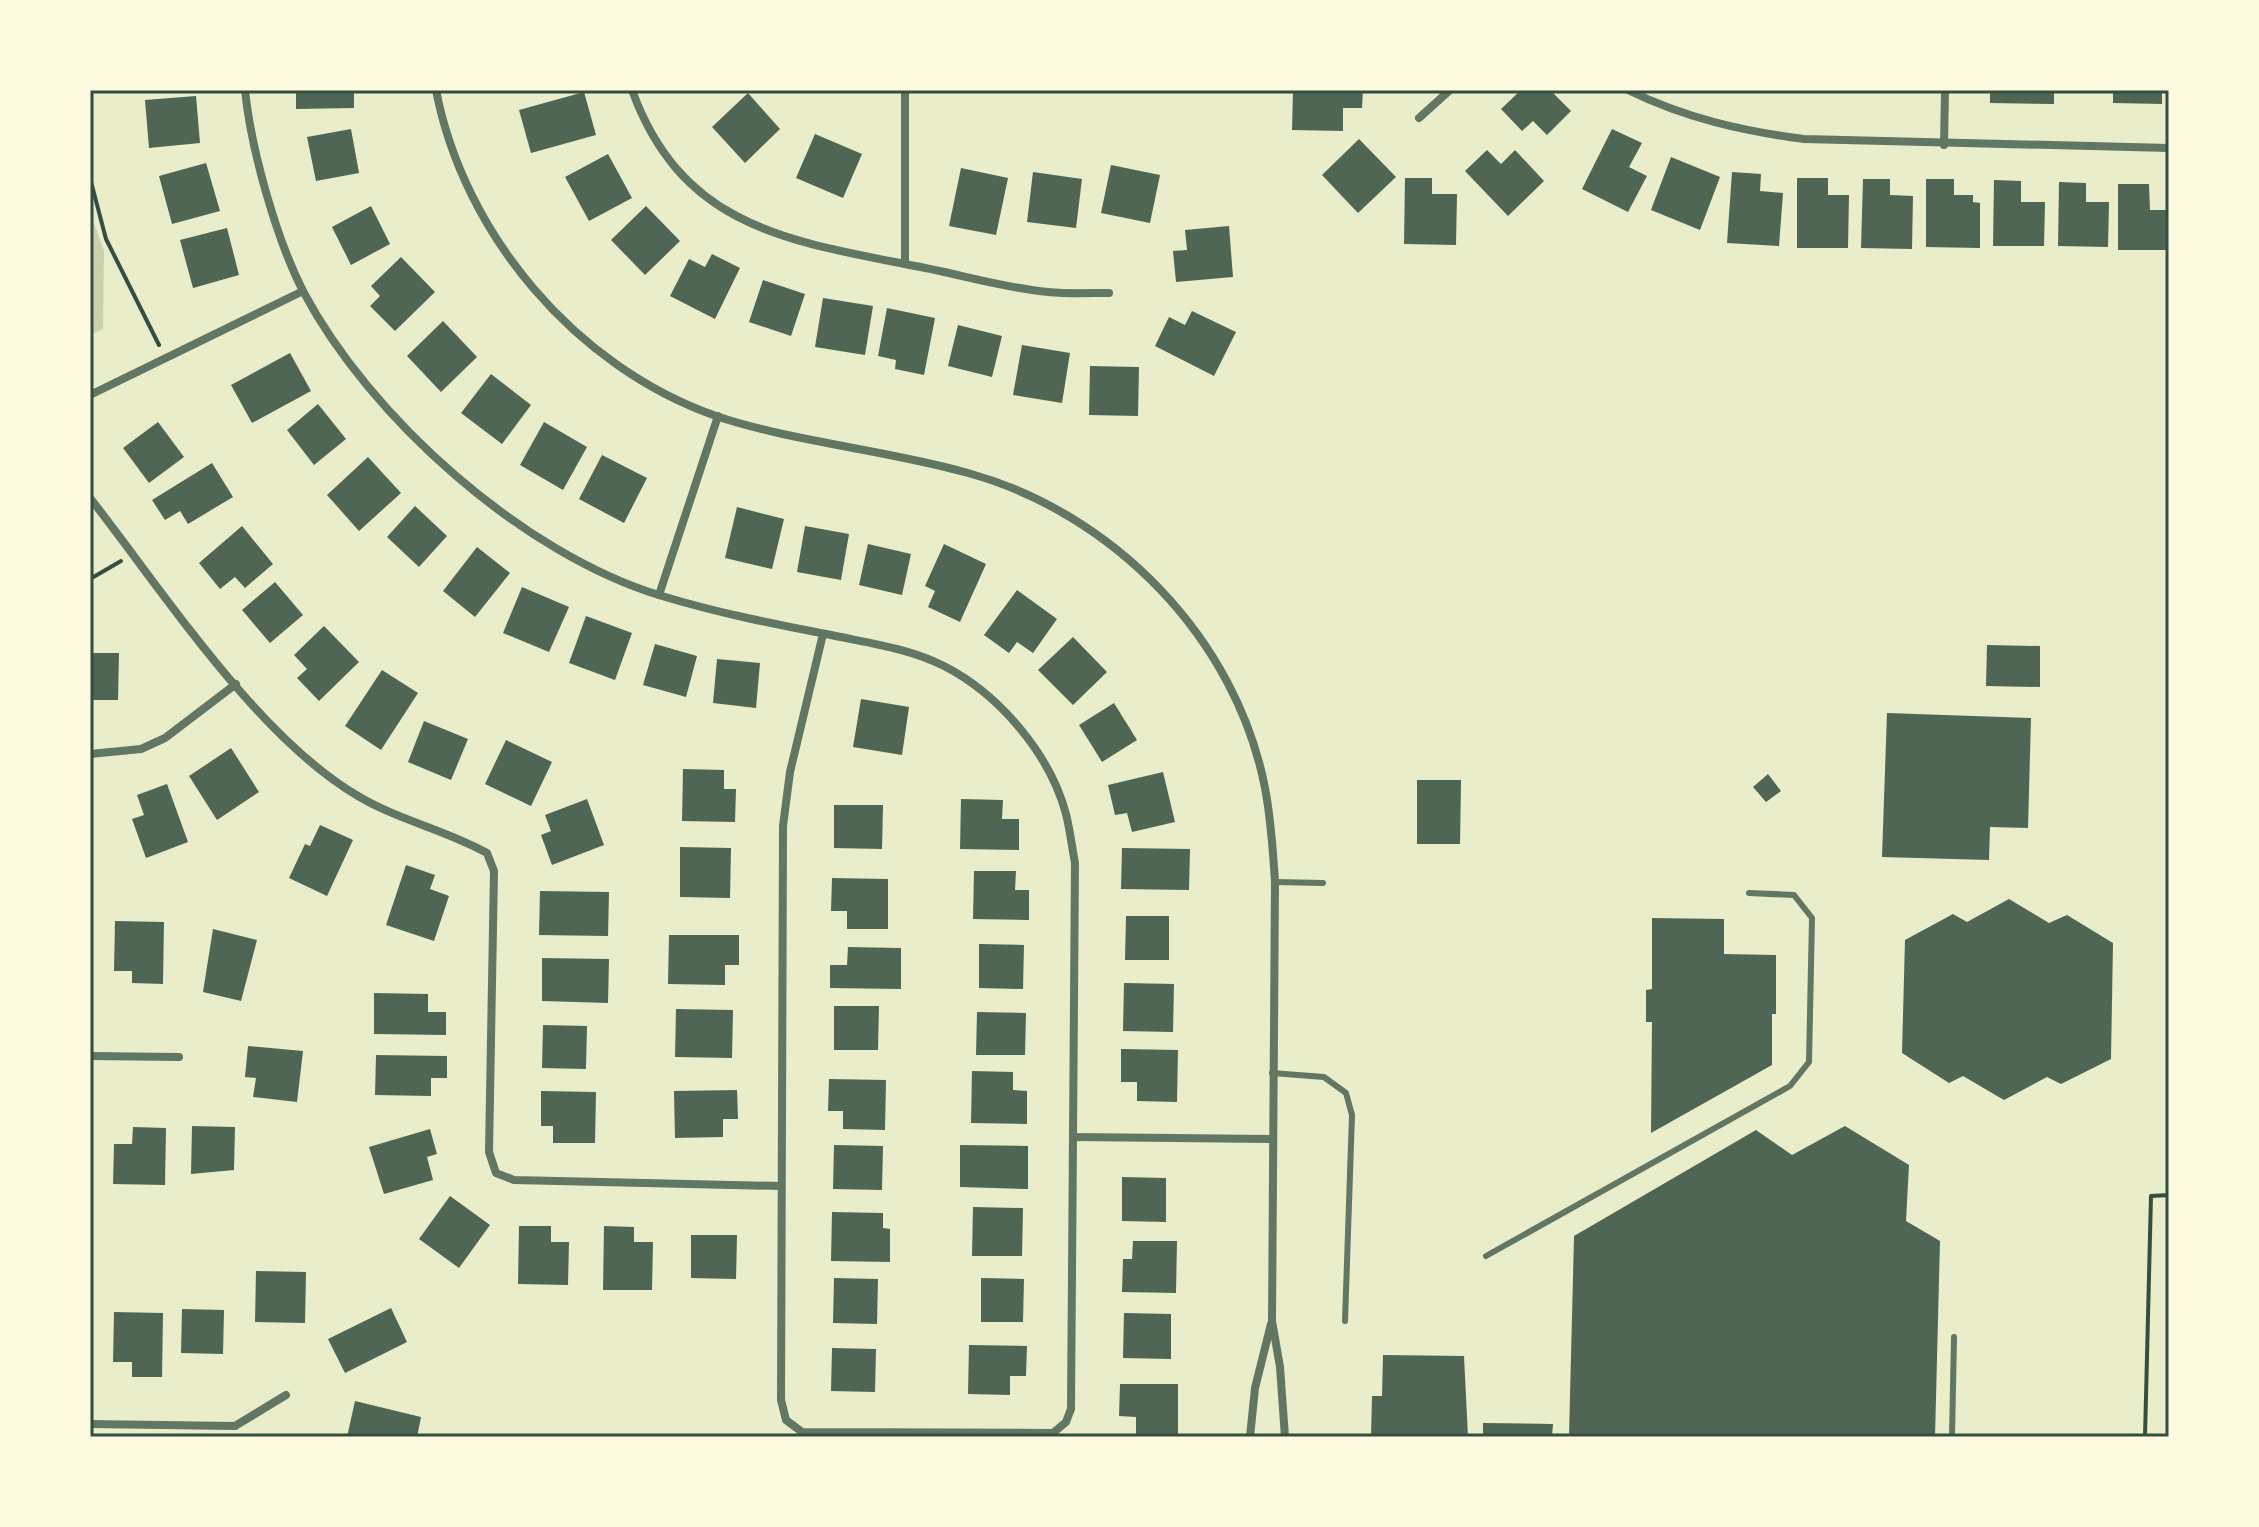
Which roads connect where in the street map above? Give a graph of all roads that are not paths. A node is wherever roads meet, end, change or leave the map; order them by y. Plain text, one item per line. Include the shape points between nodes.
1 (245, 90) edge
2 (436, 90) edge
3 (632, 90) edge
4 (905, 90) edge
5 (1450, 90) edge
6 (1628, 90) edge
7 (1945, 90) edge
8 (1419, 118) dead end
9 (1944, 145) junction
10 (2169, 148) edge
11 (905, 264) junction
12 (303, 291) junction
13 (1109, 293) dead end
14 (90, 395) edge
15 (718, 416) junction
16 (90, 498) edge
17 (659, 595) junction
18 (823, 634) junction
19 (236, 684) junction
20 (90, 754) edge
21 (1275, 882) junction
22 (1323, 883) dead end
23 (1749, 893) dead end
24 (90, 1056) edge
25 (179, 1057) dead end
26 (1272, 1073) junction
27 (1073, 1137) junction
28 (1271, 1139) junction
29 (780, 1186) junction
30 (1486, 1256) dead end
31 (1272, 1321) junction
32 (1345, 1321) dead end
33 (1954, 1337) dead end
34 (286, 1395) dead end
35 (90, 1424) edge
36 (1250, 1437) edge
37 (1285, 1437) edge
38 (1952, 1437) edge

1 - 12 street via 270,205
2 - 15 street via 479,211 521,275 582,335 635,376
3 - 11 street via 662,154 704,195 753,227 822,248
4 - 11 street
5 - 8 street
6 - 9 street via 1698,120 1749,132
7 - 9 street
9 - 10 street
11 - 13 street via 1047,292
12 - 14 street
12 - 17 street via 377,396 455,477 511,519 574,556
15 - 17 street
15 - 21 street via 898,454 1018,489 1081,523 1132,560 1175,606 1235,699 1265,786
16 - 19 street
17 - 18 street
18 - 27 street via 897,649 944,666 982,691 1043,761 1066,813 1075,863
18 - 29 street via 790,772 783,826
19 - 20 street via 165,738 141,749
19 - 29 street via 298,750 359,797 487,853 494,871 489,1152 496,1173 514,1180
21 - 22 lane
21 - 26 street
23 - 30 lane via 1794,895 1812,918 1809,1062 1790,1086
24 - 25 street
26 - 28 street
26 - 32 lane via 1324,1077 1346,1093 1352,1115
27 - 28 street
27 - 29 street via 1071,1409 1053,1433 802,1432 786,1420 781,1400
28 - 31 street
31 - 36 street via 1255,1388
31 - 37 street
33 - 38 lane
34 - 35 street via 235,1426

